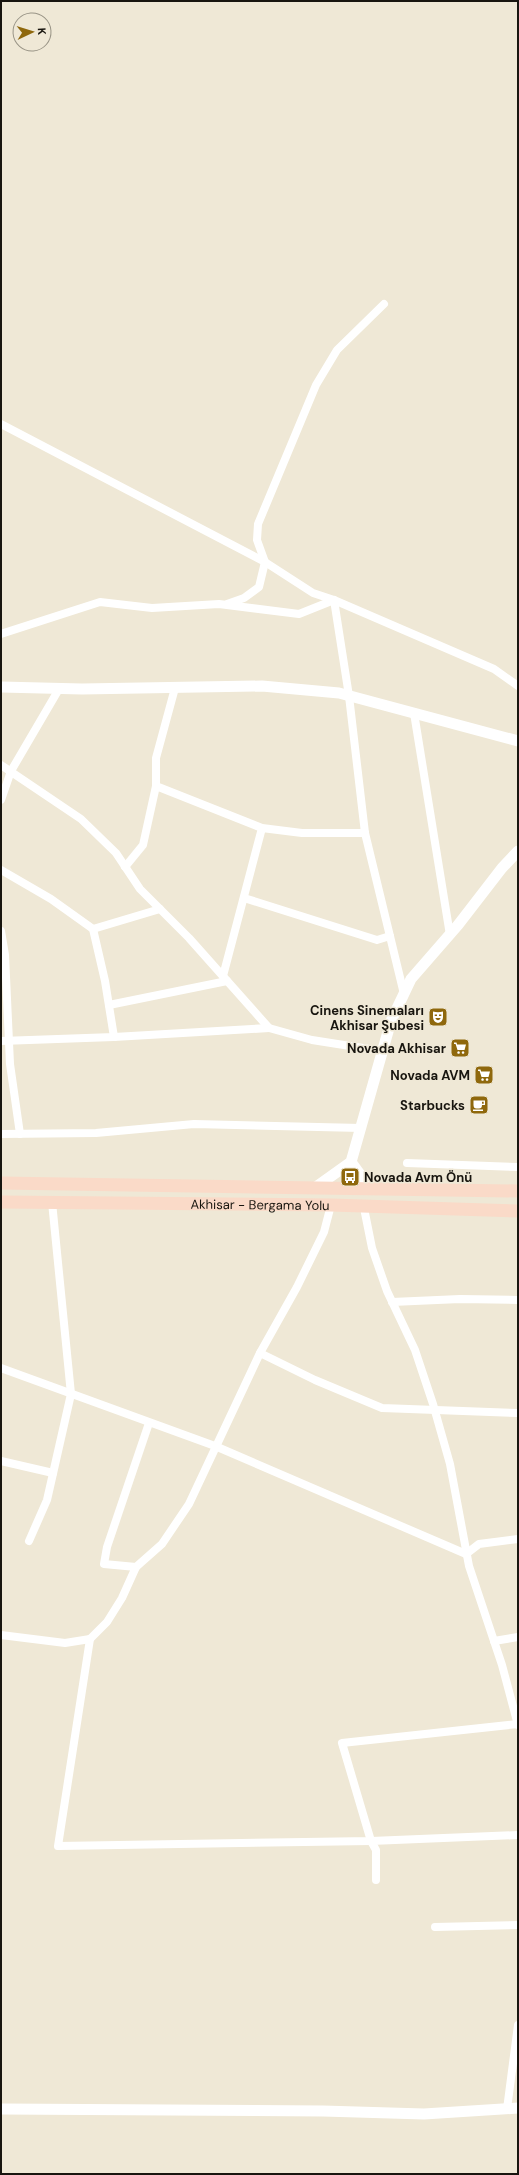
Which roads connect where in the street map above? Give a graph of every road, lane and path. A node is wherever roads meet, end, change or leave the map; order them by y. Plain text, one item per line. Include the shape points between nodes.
1 (384, 304) dead end
2 (1, 424) edge
3 (265, 562) junction
4 (334, 600) junction
5 (224, 605) junction
6 (1, 634) edge
7 (518, 686) edge
8 (1, 687) edge
9 (175, 688) junction
10 (59, 689) junction
11 (349, 696) junction
12 (414, 713) junction
13 (518, 741) edge
14 (1, 765) edge
15 (11, 771) junction
16 (156, 786) junction
17 (1, 800) edge
18 (262, 828) junction
19 (366, 833) junction
20 (518, 851) edge
21 (125, 867) junction
22 (1, 870) edge
23 (244, 898) junction
24 (160, 909) junction
25 (93, 929) junction
26 (1, 931) edge
27 (450, 935) junction
28 (390, 936) junction
29 (225, 978) junction
30 (404, 994) junction
31 (109, 1005) junction
32 (268, 1028) junction
33 (114, 1037) junction
34 (5, 1041) edge
35 (382, 1051) junction
36 (361, 1128) junction
37 (1, 1134) edge
38 (20, 1134) junction
39 (351, 1162) junction
40 (407, 1164) dead end
41 (518, 1166) edge
42 (1, 1183) edge
43 (316, 1187) junction
44 (370, 1188) junction
45 (518, 1191) edge
46 (1, 1202) edge
47 (52, 1202) junction
48 (331, 1205) junction
49 (364, 1208) junction
50 (518, 1211) edge
51 (518, 1300) edge
52 (392, 1302) junction
53 (260, 1353) junction
54 (1, 1368) edge
55 (71, 1394) junction
56 (434, 1408) junction
57 (518, 1413) edge
58 (149, 1422) junction
59 (215, 1446) junction
60 (1, 1461) edge
61 (53, 1473) junction
62 (518, 1539) edge
63 (29, 1541) dead end
64 (466, 1554) junction
65 (136, 1567) junction
66 (1, 1635) edge
67 (518, 1637) edge
68 (90, 1639) junction
69 (494, 1641) junction
70 (518, 1725) edge
71 (518, 1834) edge
72 (371, 1841) junction
73 (376, 1880) dead end
74 (518, 1925) edge
75 (435, 1927) dead end
76 (518, 2025) edge
77 (513, 2108) edge
78 (1, 2109) edge

1 - 3 street via 338,350 316,385 258,524 257,540
2 - 3 street
3 - 4 street via 313,593
3 - 5 street via 259,588 244,598
4 - 5 street via 299,614
4 - 7 street via 494,669
4 - 11 street
5 - 6 street via 152,608 100,602
8 - 10 street
9 - 10 street
9 - 11 street via 262,686
9 - 16 street via 156,758
10 - 15 street
11 - 12 street
11 - 19 street
12 - 13 street
12 - 27 street
14 - 15 street
15 - 17 street
15 - 21 street via 81,819 116,853
16 - 18 street
16 - 21 street via 142,845
18 - 19 street via 302,833
18 - 23 street
19 - 28 street
20 - 27 street
21 - 24 street via 140,889
22 - 25 street via 51,899
23 - 28 street via 377,940
23 - 29 street
24 - 25 street
24 - 29 street
25 - 31 street
26 - 34 street via 5,955
27 - 30 street via 411,979
28 - 30 street
29 - 31 street
29 - 32 street
30 - 35 street via 391,1021
31 - 33 street
32 - 33 street
32 - 35 street via 312,1040
33 - 34 street
34 - 38 street
35 - 36 street
36 - 38 street via 194,1124 96,1133
36 - 39 street
37 - 38 street
39 - 43 street
39 - 44 street
40 - 41 street
42 - 43 main road, Akhisar - Bergama Yolu
43 - 44 main road, Akhisar - Bergama Yolu
44 - 45 main road, Akhisar - Bergama Yolu
46 - 47 main road, Akhisar - Bergama Yolu
47 - 48 main road, Akhisar - Bergama Yolu
47 - 55 street
48 - 49 main road, Akhisar - Bergama Yolu
48 - 53 street via 324,1232
49 - 50 main road, Akhisar - Bergama Yolu
49 - 52 street via 372,1248
51 - 52 street
52 - 56 street via 415,1350
53 - 56 street via 315,1380 382,1408
53 - 59 street
54 - 55 street
55 - 58 street
55 - 61 street
56 - 57 street
56 - 64 street via 450,1464
58 - 59 street
58 - 65 street via 107,1547 104,1564
59 - 64 street
59 - 65 street via 189,1504 162,1544
60 - 61 street
61 - 63 street via 47,1500
62 - 64 street via 479,1544
64 - 69 street
65 - 68 street via 122,1598 107,1622
66 - 68 street via 65,1643
67 - 69 street
68 - 72 street via 58,1846
69 - 70 street
70 - 72 street via 342,1744
71 - 72 street
72 - 73 street via 376,1850
74 - 75 street
76 - 77 street
77 - 78 street via 424,2114

